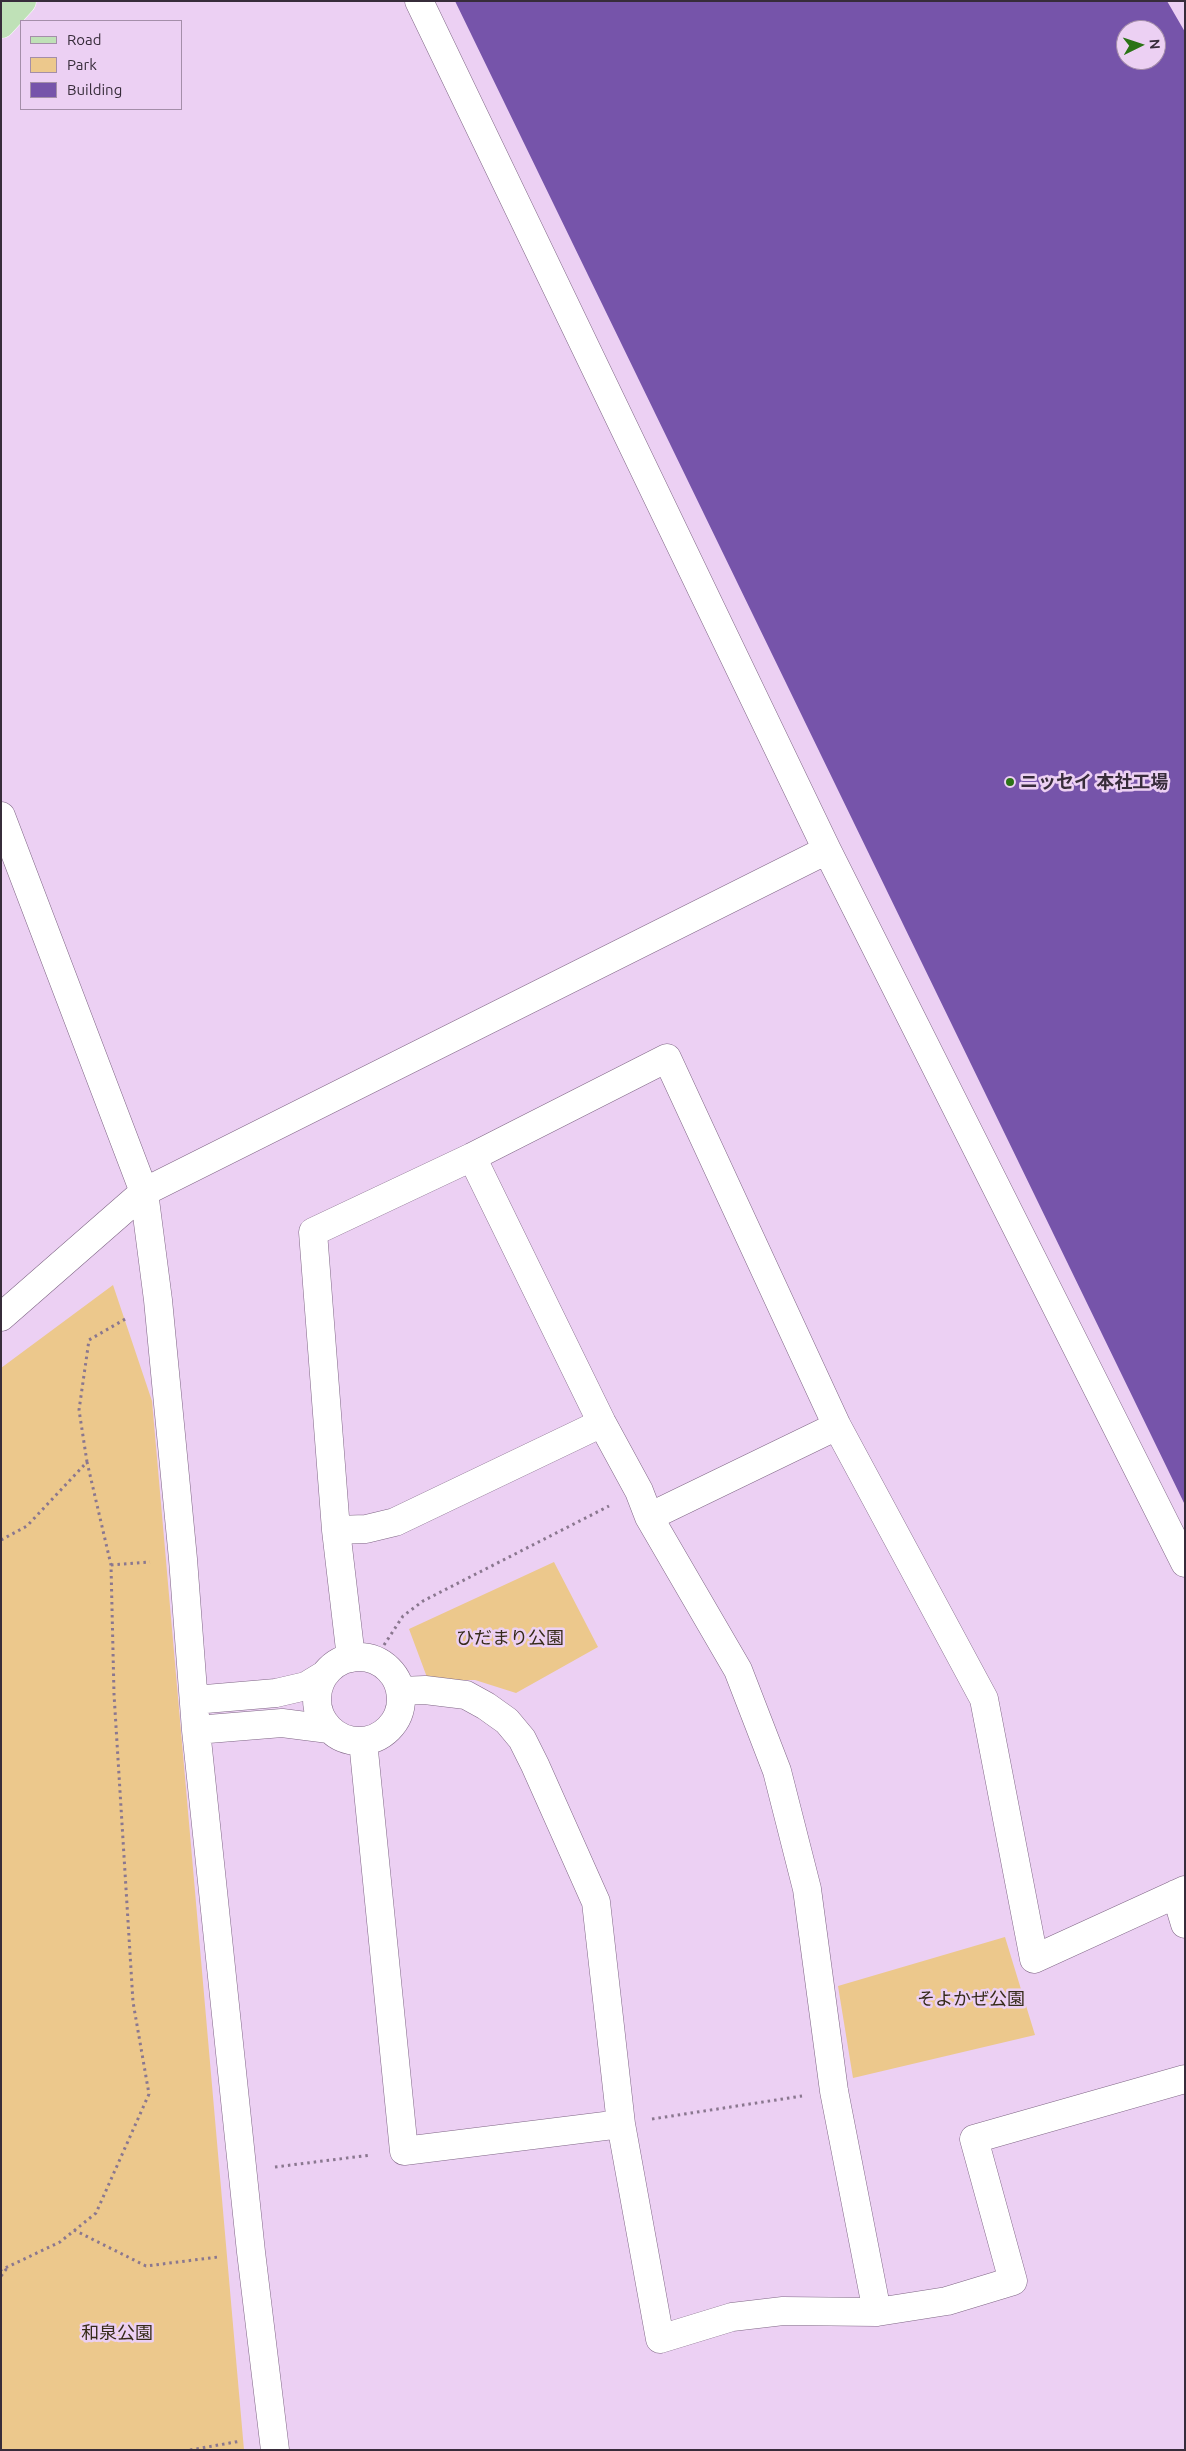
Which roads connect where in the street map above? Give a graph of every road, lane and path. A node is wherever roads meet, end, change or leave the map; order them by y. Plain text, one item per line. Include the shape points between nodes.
1 (22, 1) edge
2 (419, 1) edge
3 (1, 24) edge
4 (1, 816) edge
5 (827, 850) junction
6 (472, 1157) junction
7 (144, 1192) junction
8 (158, 1300) junction
9 (1, 1316) edge
10 (602, 1423) junction
11 (837, 1426) junction
12 (87, 1462) junction
13 (639, 1491) junction
14 (649, 1516) junction
15 (336, 1530) junction
16 (1, 1540) edge
17 (183, 1559) junction
18 (1185, 1563) edge
19 (110, 1565) junction
20 (362, 1659) junction
21 (324, 1675) junction
22 (400, 1691) junction
23 (194, 1700) junction
24 (329, 1729) junction
25 (196, 1730) junction
26 (363, 1741) junction
27 (1180, 1892) edge
28 (1185, 1924) edge
29 (1185, 2079) edge
30 (834, 2091) junction
31 (620, 2124) junction
32 (404, 2151) junction
33 (244, 2171) junction
34 (74, 2230) junction
35 (251, 2252) junction
36 (7, 2267) junction
37 (1, 2270) edge
38 (1, 2276) edge
39 (877, 2312) junction
40 (274, 2443) edge
41 (190, 2450) edge

1 - 3 main road
2 - 5 street
4 - 7 street
5 - 7 street
5 - 18 street
6 - 10 street
6 - 11 street via 667,1058
6 - 15 street via 313,1232
7 - 8 street
7 - 9 street
8 - 12 path via 89,1340 79,1410
8 - 17 street
10 - 13 street
10 - 15 street via 396,1522 366,1529
11 - 14 street
11 - 27 street via 984,1699 1034,1959
12 - 16 path via 28,1526
12 - 19 path
13 - 14 street
13 - 20 path via 423,1600
14 - 30 street via 738,1670 777,1771 807,1889
15 - 20 street
17 - 19 path
17 - 23 street
19 - 34 path via 114,1694 133,2002 149,2094 96,2213
20 - 21 street via 340,1661
20 - 22 street via 386,1667
21 - 23 street via 306,1686 276,1693
21 - 24 street via 317,1698 318,1709
22 - 26 street via 400,1706 388,1730
22 - 31 street via 425,1690 466,1695 507,1721 526,1748 596,1902
23 - 25 street
24 - 25 street via 282,1723
24 - 26 street via 339,1737
25 - 33 street
26 - 32 street
27 - 28 street
29 - 39 street via 974,2139 1013,2280 948,2301
30 - 31 path
30 - 39 street
31 - 32 street
31 - 39 street via 660,2339 732,2317 782,2311
32 - 33 path
33 - 35 street
34 - 35 path via 146,2266
34 - 36 path via 60,2242
35 - 40 street
36 - 37 path
36 - 38 path
40 - 41 path via 199,2446

